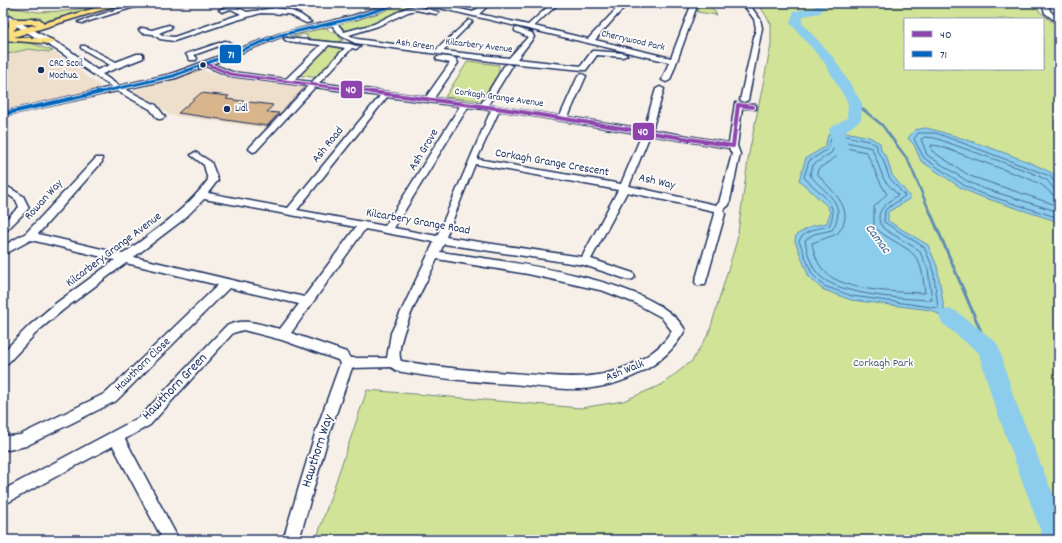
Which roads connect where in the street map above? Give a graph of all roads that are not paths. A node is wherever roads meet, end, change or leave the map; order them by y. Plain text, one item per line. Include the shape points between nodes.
1 (121, 3) edge
2 (150, 3) edge
3 (399, 3) edge
4 (488, 3) edge
5 (556, 3) edge
6 (625, 3) edge
7 (695, 3) edge
8 (745, 3) edge
9 (1045, 3) edge
10 (222, 10) dead end
11 (3, 15) edge
12 (247, 15) junction
13 (473, 15) junction
14 (68, 18) junction
15 (11, 20) junction
16 (81, 22) dead end
17 (308, 22) dead end
18 (333, 22) junction
19 (1059, 22) edge
20 (484, 25) dead end
21 (169, 27) dead end
22 (529, 27) junction
23 (208, 28) junction
24 (514, 29) dead end
25 (28, 30) junction
26 (142, 30) dead end
27 (154, 32) junction
28 (343, 35) junction
29 (3, 37) edge
30 (221, 38) junction
31 (287, 39) dead end
32 (50, 42) junction
33 (589, 42) junction
34 (327, 43) junction
35 (83, 46) dead end
36 (350, 46) junction
37 (240, 51) junction
38 (438, 52) junction
39 (623, 55) dead end
40 (140, 56) dead end
41 (192, 58) dead end
42 (672, 60) junction
43 (510, 63) junction
44 (207, 64) junction
45 (116, 65) junction
46 (97, 73) junction
47 (582, 76) dead end
48 (666, 80) dead end
49 (288, 81) junction
50 (314, 84) junction
51 (119, 89) junction
52 (660, 89) dead end
53 (385, 94) junction
54 (428, 100) junction
55 (744, 100) dead end
56 (466, 105) junction
57 (483, 107) junction
58 (753, 107) dead end
59 (496, 108) junction
60 (3, 114) edge
61 (161, 117) dead end
62 (563, 118) junction
63 (646, 132) junction
64 (733, 146) junction
65 (253, 149) dead end
66 (195, 155) dead end
67 (99, 160) dead end
68 (472, 161) junction
69 (3, 187) edge
70 (624, 188) junction
71 (202, 195) junction
72 (717, 209) junction
73 (290, 212) junction
74 (362, 226) junction
75 (3, 228) edge
76 (388, 230) junction
77 (30, 236) junction
78 (440, 240) junction
79 (3, 251) edge
80 (434, 255) junction
81 (123, 259) junction
82 (585, 261) junction
83 (629, 276) dead end
84 (701, 282) dead end
85 (226, 283) junction
86 (307, 302) junction
87 (283, 335) junction
88 (3, 360) edge
89 (394, 360) junction
90 (347, 363) junction
91 (116, 437) junction
92 (3, 440) edge
93 (3, 498) edge
94 (171, 540) edge
95 (291, 540) edge

1 - 14 main road
2 - 16 street
3 - 18 street via 370,14
4 - 13 street
5 - 22 street
6 - 33 street, Cherrywood Park
7 - 42 street
8 - 55 street via 757,19 759,28
9 - 19 street via 1047,12
10 - 12 street via 232,7
11 - 15 street
12 - 17 street via 269,11 290,12
12 - 23 street
13 - 22 street, Cherrywood Park
13 - 28 street, Cherrywood Park via 434,8 416,8 406,10 376,25
14 - 15 main road via 36,22
14 - 25 main road
14 - 32 main road via 48,31 46,35
15 - 25 street
15 - 29 main road via 13,27
18 - 28 street
18 - 37 street via 290,32
20 - 38 street via 467,21
21 - 27 street
22 - 33 street, Cherrywood Park
23 - 27 street via 174,39 162,38
23 - 30 street
24 - 43 street via 524,31 531,37
25 - 29 main road
25 - 32 street
26 - 27 street
28 - 38 street, Kilcarbery Avenue via 355,41
29 - 32 main road
30 - 37 street
30 - 41 street via 190,54
31 - 34 street, Ash Green
32 - 46 street
33 - 42 street, Cherrywood Park
34 - 36 street, Ash Green
34 - 49 street
35 - 45 street
36 - 50 street
36 - 54 street, Ash Green via 454,61
37 - 44 street
38 - 43 street, Kilcarbery Avenue
39 - 43 street, Kilcarbery Avenue via 596,53 583,68
40 - 45 street
42 - 48 street
43 - 57 street
44 - 49 street, Corkagh Grange Avenue via 226,73
44 - 51 street via 173,76
45 - 46 street
46 - 51 street
47 - 62 street
49 - 50 street, Corkagh Grange Avenue
50 - 53 street, Corkagh Grange Avenue
50 - 65 street
51 - 60 street
51 - 61 street via 153,107
52 - 63 street
53 - 54 street, Corkagh Grange Avenue
53 - 73 street, Ash Road
54 - 56 street, Corkagh Grange Avenue
56 - 57 street, Corkagh Grange Avenue
56 - 76 street, Ash Grove
57 - 59 street, Corkagh Grange Avenue
58 - 64 street via 738,105
59 - 62 street, Corkagh Grange Avenue
59 - 68 street, Corkagh Grange Crescent
62 - 63 street, Corkagh Grange Avenue
63 - 64 street, Corkagh Grange Avenue
63 - 70 street
64 - 72 street via 736,154 724,205
66 - 71 street, Kilcarbery Grange Avenue via 208,164 213,180
67 - 77 street, Rowan Way
68 - 70 street, Corkagh Grange Crescent
68 - 78 street
69 - 75 street via 25,205
70 - 72 street, Ash Way
70 - 82 street, Ash Way
71 - 73 street, Kilcarbery Grange Road
71 - 81 street, Kilcarbery Grange Avenue via 180,217
72 - 84 street via 720,214
73 - 74 street, Kilcarbery Grange Road
74 - 76 street, Kilcarbery Grange Road
74 - 86 street
76 - 78 street, Kilcarbery Grange Road
77 - 79 street, Rowan Way
77 - 81 street
78 - 80 street
78 - 82 street, Kilcarbery Grange Road
80 - 89 street via 397,333 392,355
80 - 89 street, Ash Walk via 569,278 629,295 666,316 677,324 679,330 676,338 640,367 613,378 588,383 450,375 397,366
81 - 85 street
81 - 88 street, Kilcarbery Grange Avenue via 34,328
82 - 83 street, Kilcarbery Grange Road
85 - 86 street
85 - 92 street, Hawthorn Close via 111,397 21,441 8,443
86 - 87 street
87 - 90 street, Hawthorn Green via 342,356
87 - 91 street, Hawthorn Green via 243,325 229,330 150,417
89 - 90 street
90 - 95 street, Hawthorn Way via 332,411 322,431
91 - 93 street, Hawthorn Green
91 - 94 street

